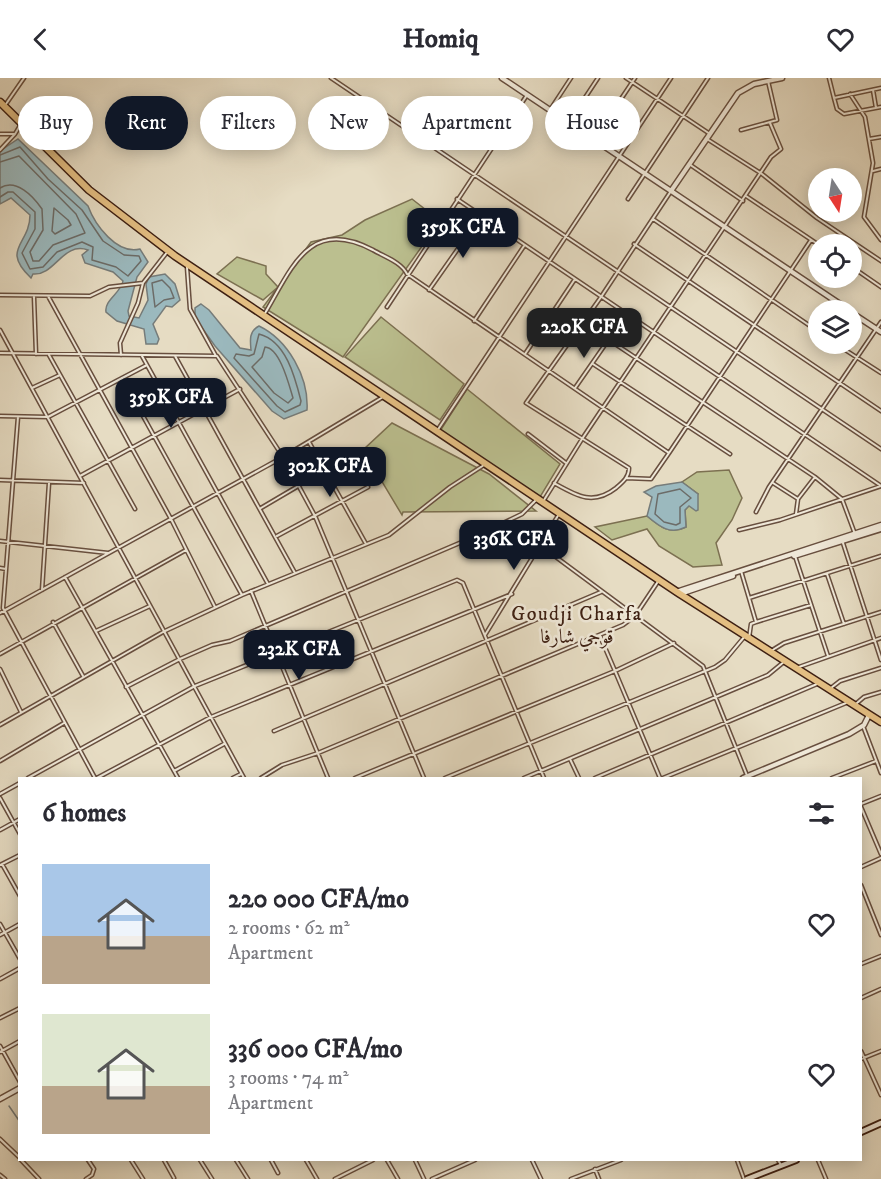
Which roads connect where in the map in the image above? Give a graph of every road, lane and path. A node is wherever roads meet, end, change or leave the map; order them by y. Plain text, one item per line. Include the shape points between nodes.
1 (24, 78) edge
2 (331, 78) edge
3 (502, 78) edge
4 (571, 78) edge
5 (598, 78) edge
6 (626, 78) edge
7 (634, 78) edge
8 (670, 78) edge
9 (708, 78) edge
10 (782, 78) edge
11 (829, 78) edge
12 (768, 81) junction
13 (632, 82) junction
14 (881, 88) edge
15 (873, 90) junction
16 (527, 94) junction
17 (850, 94) junction
18 (559, 96) edge
19 (586, 96) edge
20 (623, 96) edge
21 (0, 98) edge
22 (834, 98) junction
23 (656, 99) junction
24 (2, 103) edge
25 (545, 107) edge
26 (881, 107) edge
27 (876, 108) junction
28 (862, 111) junction
29 (681, 116) junction
30 (18, 120) edge
31 (770, 123) junction
32 (18, 128) edge
33 (741, 130) dead end
34 (0, 134) edge
35 (15, 134) junction
36 (881, 136) edge
37 (708, 137) junction
38 (869, 139) junction
39 (0, 150) edge
40 (48, 150) edge
41 (610, 150) edge
42 (619, 156) junction
43 (689, 164) junction
44 (881, 170) edge
45 (873, 171) junction
46 (473, 174) junction
47 (644, 174) junction
48 (762, 174) junction
49 (671, 191) junction
50 (746, 196) junction
51 (628, 199) dead end
52 (457, 200) junction
53 (743, 201) junction
54 (481, 216) junction
55 (652, 219) junction
56 (724, 227) junction
57 (566, 235) junction
58 (808, 238) edge
59 (881, 240) edge
60 (634, 244) junction
61 (808, 244) edge
62 (525, 246) junction
63 (168, 251) junction
64 (705, 256) junction
65 (549, 261) junction
66 (881, 261) edge
67 (187, 264) junction
68 (617, 270) junction
69 (790, 271) junction
70 (406, 274) junction
71 (862, 274) edge
72 (575, 279) junction
73 (688, 281) junction
74 (143, 283) junction
75 (881, 287) edge
76 (429, 290) junction
77 (0, 295) edge
78 (34, 296) junction
79 (48, 296) junction
80 (601, 297) junction
81 (769, 299) junction
82 (832, 300) edge
83 (671, 306) junction
84 (387, 307) dead end
85 (264, 315) junction
86 (862, 320) edge
87 (474, 321) junction
88 (582, 322) junction
89 (881, 322) edge
90 (753, 323) junction
91 (808, 325) edge
92 (876, 329) junction
93 (0, 330) edge
94 (881, 332) edge
95 (654, 334) junction
96 (498, 337) junction
97 (609, 339) junction
98 (736, 350) junction
99 (0, 353) edge
100 (12, 353) junction
101 (36, 354) junction
102 (524, 354) junction
103 (852, 354) edge
104 (49, 355) junction
105 (81, 356) junction
106 (122, 356) junction
107 (142, 356) junction
108 (176, 356) junction
109 (216, 356) junction
110 (857, 357) junction
111 (638, 358) junction
112 (593, 364) junction
113 (147, 365) junction
114 (548, 372) junction
115 (881, 374) edge
116 (60, 375) junction
117 (719, 377) junction
118 (122, 378) junction
119 (621, 383) junction
120 (840, 383) junction
121 (32, 388) junction
122 (240, 389) junction
123 (574, 389) junction
124 (99, 390) junction
125 (383, 397) junction
126 (703, 402) junction
127 (75, 403) junction
128 (206, 407) junction
129 (603, 408) junction
130 (823, 409) junction
131 (881, 411) edge
132 (0, 416) edge
133 (18, 417) junction
134 (48, 417) junction
135 (178, 422) junction
136 (686, 427) junction
137 (436, 432) junction
138 (528, 434) dead end
139 (154, 435) junction
140 (806, 435) junction
141 (582, 439) junction
142 (309, 442) junction
143 (131, 447) junction
144 (881, 448) edge
145 (669, 453) junction
146 (730, 454) dead end
147 (283, 457) junction
148 (107, 460) junction
149 (789, 460) junction
150 (485, 464) junction
151 (566, 464) junction
152 (80, 476) junction
153 (244, 477) junction
154 (815, 477) junction
155 (626, 478) junction
156 (0, 480) edge
157 (13, 481) junction
158 (49, 483) junction
159 (84, 483) junction
160 (554, 483) junction
161 (772, 483) junction
162 (300, 485) junction
163 (881, 486) edge
164 (368, 487) dead end
165 (218, 492) junction
166 (842, 499) junction
167 (343, 500) junction
168 (798, 500) junction
169 (540, 501) junction
170 (194, 505) junction
171 (261, 508) junction
172 (135, 509) dead end
173 (756, 512) dead end
174 (559, 514) junction
175 (796, 515) junction
176 (315, 516) junction
177 (171, 519) junction
178 (881, 527) edge
179 (739, 530) dead end
180 (855, 534) junction
181 (277, 537) junction
182 (842, 540) junction
183 (0, 541) edge
184 (9, 542) junction
185 (43, 544) junction
186 (366, 545) junction
187 (541, 546) junction
188 (119, 548) junction
189 (187, 549) junction
190 (108, 553) junction
191 (794, 555) junction
192 (881, 556) edge
193 (332, 559) junction
194 (850, 566) junction
195 (0, 568) edge
196 (6, 569) junction
197 (742, 572) junction
198 (295, 573) junction
199 (827, 574) junction
200 (65, 577) junction
201 (135, 578) junction
202 (658, 580) junction
203 (803, 581) junction
204 (268, 584) junction
205 (42, 590) junction
206 (251, 591) junction
207 (346, 591) junction
208 (601, 592) junction
209 (678, 593) junction
210 (512, 594) junction
211 (242, 595) junction
212 (749, 598) junction
213 (1, 604) edge
214 (811, 605) junction
215 (82, 606) junction
216 (150, 606) junction
217 (215, 607) junction
218 (474, 609) junction
219 (4, 611) junction
220 (881, 612) edge
221 (0, 613) edge
222 (635, 616) junction
223 (867, 616) junction
224 (359, 620) junction
225 (53, 622) junction
226 (756, 622) junction
227 (844, 624) junction
228 (264, 626) junction
229 (96, 631) junction
230 (163, 632) junction
231 (820, 632) junction
232 (484, 636) junction
233 (600, 636) junction
234 (747, 637) junction
235 (881, 638) edge
236 (21, 640) junction
237 (875, 640) junction
238 (487, 642) junction
239 (674, 643) junction
240 (372, 651) junction
241 (770, 652) junction
242 (276, 653) junction
243 (0, 654) edge
244 (828, 656) junction
245 (180, 659) junction
246 (112, 660) junction
247 (881, 660) edge
248 (785, 661) junction
249 (796, 668) junction
250 (0, 669) edge
251 (881, 669) edge
252 (706, 670) junction
253 (615, 671) junction
254 (83, 676) junction
255 (501, 676) junction
256 (386, 683) junction
257 (820, 683) junction
258 (195, 686) junction
259 (126, 687) junction
260 (290, 687) junction
261 (829, 689) junction
262 (881, 692) edge
263 (49, 695) junction
264 (715, 697) junction
265 (628, 702) junction
266 (852, 704) junction
267 (516, 711) junction
268 (21, 712) junction
269 (869, 715) junction
270 (142, 716) junction
271 (211, 717) junction
272 (399, 718) junction
273 (303, 719) junction
274 (881, 722) edge
275 (64, 723) junction
276 (726, 724) junction
277 (0, 725) edge
278 (862, 726) junction
279 (274, 730) dead end
280 (639, 730) junction
281 (225, 743) junction
282 (529, 743) junction
283 (159, 744) junction
284 (736, 748) junction
285 (79, 750) junction
286 (318, 753) junction
287 (414, 753) junction
288 (649, 755) junction
289 (570, 759) junction
290 (0, 760) edge
291 (876, 761) junction
292 (174, 771) junction
293 (541, 771) junction
294 (881, 773) edge
295 (242, 774) junction
296 (30, 777) edge
297 (95, 777) edge
298 (98, 777) edge
299 (177, 777) edge
300 (235, 777) edge
301 (244, 777) edge
302 (263, 777) edge
303 (328, 777) edge
304 (357, 777) edge
305 (424, 777) edge
306 (447, 777) edge
307 (526, 777) edge
308 (544, 777) edge
309 (579, 777) edge
310 (596, 777) edge
311 (661, 777) edge
312 (664, 777) edge
313 (746, 777) edge
314 (748, 777) edge
315 (835, 777) edge
316 (18, 784) edge
317 (0, 794) edge
318 (881, 796) edge
319 (0, 798) edge
320 (862, 806) edge
321 (862, 808) edge
322 (18, 820) edge
323 (13, 822) junction
324 (0, 830) edge
325 (18, 831) edge
326 (18, 856) edge
327 (881, 856) edge
328 (1, 865) edge
329 (862, 866) edge
330 (862, 888) edge
331 (18, 893) edge
332 (866, 899) junction
333 (862, 901) edge
334 (0, 924) edge
335 (18, 925) edge
336 (4, 932) junction
337 (0, 935) edge
338 (881, 935) edge
339 (18, 956) edge
340 (881, 957) edge
341 (862, 964) edge
342 (18, 969) edge
343 (0, 979) edge
344 (881, 989) edge
345 (862, 998) edge
346 (18, 1009) edge
347 (0, 1018) edge
348 (18, 1042) edge
349 (0, 1046) edge
350 (1, 1051) edge
351 (881, 1051) edge
352 (862, 1059) edge
353 (18, 1079) edge
354 (18, 1089) edge
355 (881, 1095) edge
356 (0, 1099) edge
357 (881, 1123) edge
358 (862, 1132) edge
359 (0, 1139) edge
360 (18, 1157) edge
361 (22, 1161) edge
362 (89, 1161) edge
363 (132, 1161) edge
364 (165, 1161) edge
365 (201, 1161) edge
366 (237, 1161) edge
367 (272, 1161) edge
368 (307, 1161) edge
369 (371, 1161) edge
370 (388, 1161) edge
371 (415, 1161) edge
372 (473, 1161) edge
373 (533, 1161) edge
374 (618, 1161) edge
375 (737, 1161) edge
376 (779, 1161) edge
377 (793, 1161) edge
378 (818, 1161) edge
379 (781, 1165) junction
380 (595, 1169) junction
381 (278, 1173) dead end
382 (0, 1175) edge
383 (174, 1178) edge
384 (5, 1179) edge
385 (39, 1179) edge
386 (86, 1179) edge
387 (143, 1179) edge
388 (212, 1179) edge
389 (248, 1179) edge
390 (317, 1179) edge
391 (335, 1179) edge
392 (398, 1179) edge
393 (424, 1179) edge
394 (432, 1179) edge
395 (542, 1179) edge
396 (571, 1179) edge
397 (599, 1179) edge
398 (746, 1179) edge
399 (826, 1179) edge

1 - 24 street
2 - 46 street
3 - 16 street
4 - 18 street
5 - 19 street
6 - 13 street
7 - 13 street
8 - 23 street
9 - 29 street
10 - 12 street
11 - 22 street
12 - 31 street via 777,118
12 - 37 street via 738,93
13 - 20 street
13 - 23 street
14 - 15 street
15 - 17 street
15 - 27 street
16 - 25 street
16 - 46 street
17 - 22 street
17 - 28 street
21 - 24 highway
22 - 28 street via 840,113
23 - 29 street
23 - 42 street
24 - 30 highway
26 - 27 street
27 - 28 street
28 - 38 street
29 - 37 street
29 - 47 street
31 - 33 street
31 - 48 street via 782,146
32 - 35 street
34 - 35 street
35 - 39 street
36 - 38 street
37 - 43 street
37 - 48 street
38 - 45 street
40 - 63 highway via 89,190
41 - 42 street
42 - 47 street
42 - 57 street
43 - 49 street
43 - 53 street
44 - 45 street
45 - 59 street via 864,217
46 - 52 street
46 - 57 street
47 - 49 street
47 - 51 street
48 - 50 street
48 - 66 street
49 - 55 street
49 - 56 street
50 - 53 street
50 - 58 street
52 - 54 street
52 - 70 street
53 - 56 street
54 - 62 street
54 - 76 street
55 - 60 street
55 - 64 street
56 - 64 street
56 - 69 street
57 - 65 street
57 - 68 street
60 - 68 street
60 - 73 street
61 - 69 street
62 - 65 street
62 - 87 street
63 - 67 highway
63 - 74 street
64 - 73 street
64 - 81 street
65 - 72 street
65 - 96 street
67 - 85 highway
67 - 109 street via 190,309
68 - 80 street
68 - 83 street
69 - 81 street
69 - 82 street
70 - 76 street
70 - 84 street
70 - 85 street via 403,267 365,246 336,237 326,239 292,267
71 - 75 street
72 - 80 street
72 - 102 street
73 - 83 street
73 - 90 street
74 - 79 street via 109,287 90,296
74 - 106 street via 120,343
76 - 87 street
77 - 78 street
78 - 79 street
78 - 101 street
79 - 105 street
80 - 88 street
80 - 95 street
81 - 90 street
81 - 91 street
83 - 95 street
83 - 98 street
85 - 125 highway
86 - 92 street
87 - 96 street
88 - 97 street
88 - 114 street
89 - 92 street
90 - 98 street
90 - 120 street
92 - 94 street
92 - 110 street
93 - 100 street
95 - 111 street
95 - 117 street
96 - 102 street
96 - 137 street
97 - 111 street
97 - 112 street
98 - 117 street
98 - 130 street
99 - 100 street
100 - 101 street
100 - 121 street
101 - 104 street
102 - 114 street
103 - 110 street
104 - 105 street
104 - 116 street
105 - 106 street
105 - 124 street
106 - 107 street
107 - 108 street
107 - 113 street
108 - 109 street
108 - 128 street
109 - 122 street
110 - 115 street
110 - 120 street
111 - 119 street
111 - 126 street
112 - 119 street
112 - 123 street
113 - 118 street
113 - 135 street
114 - 123 street
114 - 141 street via 526,403
116 - 121 street
116 - 127 street
117 - 126 street
117 - 140 street
118 - 124 street
118 - 139 street
119 - 129 street
119 - 136 street
120 - 130 street
120 - 131 street
121 - 134 street
122 - 128 street
122 - 147 street
123 - 129 street
124 - 127 street
124 - 143 street
125 - 137 highway
125 - 142 street
126 - 136 street
126 - 149 street
127 - 134 street
127 - 148 street
128 - 135 street
128 - 153 street
129 - 141 street
129 - 145 street
130 - 140 street
130 - 144 street
132 - 133 street
133 - 134 street
133 - 157 street
134 - 152 street
135 - 139 street
135 - 165 street
136 - 145 street
136 - 146 street
137 - 150 highway
138 - 151 street
139 - 143 street
139 - 170 street
140 - 149 street
140 - 163 street
141 - 151 street
141 - 155 street via 629,468
142 - 147 street
142 - 167 street
143 - 148 street
143 - 177 street
145 - 155 street via 651,479
147 - 153 street
147 - 162 street
148 - 152 street
148 - 172 street
149 - 154 street
149 - 161 street
150 - 169 highway
150 - 186 street via 389,535
151 - 160 street
152 - 159 street
153 - 165 street
153 - 171 street
154 - 166 street
154 - 168 street
155 - 160 street via 608,494 594,499 579,497
156 - 157 street
157 - 158 street
157 - 184 street
158 - 159 street
158 - 185 street
159 - 188 street
160 - 169 street
161 - 168 street
161 - 173 street
162 - 171 street
162 - 176 street
163 - 166 street
164 - 167 street
165 - 170 street
165 - 204 street
166 - 175 street
166 - 180 street
167 - 176 street
167 - 186 street
168 - 175 street
169 - 174 highway
169 - 207 street via 508,521
170 - 177 street
170 - 211 street
171 - 181 street
174 - 187 street
174 - 202 highway
175 - 179 street
176 - 181 street
176 - 193 street
177 - 188 street
177 - 189 street
178 - 180 street
178 - 182 street
180 - 182 street
181 - 198 street
182 - 191 street
182 - 194 street
183 - 184 street
184 - 185 street
184 - 196 street
185 - 190 street
185 - 205 street
186 - 193 street
187 - 208 street
187 - 210 street
188 - 190 street
188 - 201 street
189 - 201 street
189 - 217 street
190 - 200 street
191 - 197 street
191 - 203 street
192 - 194 street
193 - 198 street
193 - 207 street
194 - 199 street
194 - 223 street
195 - 196 street
196 - 213 street
197 - 209 street
197 - 212 street
198 - 204 street
199 - 203 street
199 - 227 street
200 - 205 street
200 - 215 street
201 - 215 street
201 - 216 street
202 - 209 highway
202 - 222 street
203 - 212 street
203 - 214 street
204 - 206 street
205 - 219 street
206 - 211 street
206 - 228 street
207 - 224 street
207 - 228 street
208 - 222 street
208 - 238 street
209 - 234 highway
210 - 218 street
210 - 232 street
211 - 217 street
212 - 226 street
213 - 219 street
214 - 226 street
214 - 231 street
215 - 225 street
215 - 229 street
216 - 229 street
216 - 230 street
217 - 230 street
218 - 224 street via 463,583 457,580
218 - 232 street
218 - 240 street
219 - 221 street
219 - 236 street
220 - 223 street
222 - 233 street
222 - 239 street
223 - 227 street
223 - 237 street
224 - 240 street
224 - 242 street
225 - 236 street
225 - 254 street
226 - 234 street via 751,624
227 - 231 street
228 - 242 street
228 - 245 street
229 - 246 street
230 - 245 street
230 - 246 street
231 - 241 street via 784,643
231 - 244 street
232 - 238 street
233 - 253 street
233 - 255 street
234 - 241 highway
234 - 252 street via 725,660
235 - 237 street
236 - 243 street
236 - 263 street
237 - 244 street
237 - 247 street
238 - 255 street
238 - 256 street
239 - 252 street
239 - 253 street
240 - 256 street
240 - 260 street
241 - 248 highway
242 - 258 street
242 - 260 street
244 - 249 street
245 - 258 street
245 - 259 street
246 - 254 street
246 - 259 street
248 - 249 highway
248 - 264 street via 768,675
249 - 257 highway
250 - 268 street
251 - 261 street via 840,681
252 - 264 street
252 - 265 street
253 - 265 street
253 - 267 street
254 - 263 street
255 - 267 street
255 - 272 street
256 - 272 street
256 - 273 street
257 - 261 highway
257 - 276 street
258 - 270 street
258 - 271 street
259 - 270 street
260 - 271 street
260 - 273 street
261 - 266 highway
262 - 266 street
263 - 268 street
263 - 275 street
264 - 276 street
264 - 280 street
265 - 280 street
265 - 282 street
266 - 269 highway
266 - 284 street
267 - 282 street
267 - 287 street
268 - 277 street
269 - 274 highway
269 - 278 street
270 - 283 street
270 - 285 street
271 - 281 street
271 - 283 street
272 - 286 street
272 - 287 street
273 - 279 street
273 - 286 street
275 - 285 street
275 - 290 street
276 - 284 street
276 - 288 street
278 - 291 street
278 - 314 street
280 - 288 street
280 - 289 street
281 - 292 street
281 - 295 street
282 - 293 street
282 - 306 street
283 - 292 street
283 - 298 street
284 - 312 street
284 - 313 street
285 - 296 street
285 - 297 street
286 - 302 street via 282,765
286 - 303 street
287 - 304 street
287 - 305 street
288 - 310 street
288 - 311 street
289 - 293 street
289 - 309 street
291 - 294 street
291 - 315 street
292 - 299 street
293 - 307 street
293 - 308 street
295 - 300 street
295 - 301 street
316 - 317 street
318 - 320 street
319 - 323 street
321 - 327 street
322 - 323 street
323 - 324 street
323 - 325 street
326 - 328 street
327 - 329 street
328 - 331 street
330 - 332 street
332 - 333 street
332 - 338 street
334 - 336 street
335 - 336 street
336 - 337 street
336 - 339 street
340 - 341 street
342 - 343 street
344 - 345 street
346 - 347 street
348 - 350 street
349 - 350 street
350 - 353 street
351 - 352 street
352 - 355 street
354 - 356 street
357 - 358 main road
359 - 360 street
361 - 385 street
362 - 386 street via 94,1169
363 - 387 street
364 - 383 street
365 - 388 street
366 - 389 street
367 - 381 street
368 - 390 street
369 - 391 street
370 - 392 street
371 - 393 street
372 - 394 street
373 - 395 street
374 - 380 street
375 - 398 street
376 - 379 street
377 - 379 main road
378 - 399 street
379 - 398 main road
380 - 396 street
380 - 397 street
382 - 384 street

